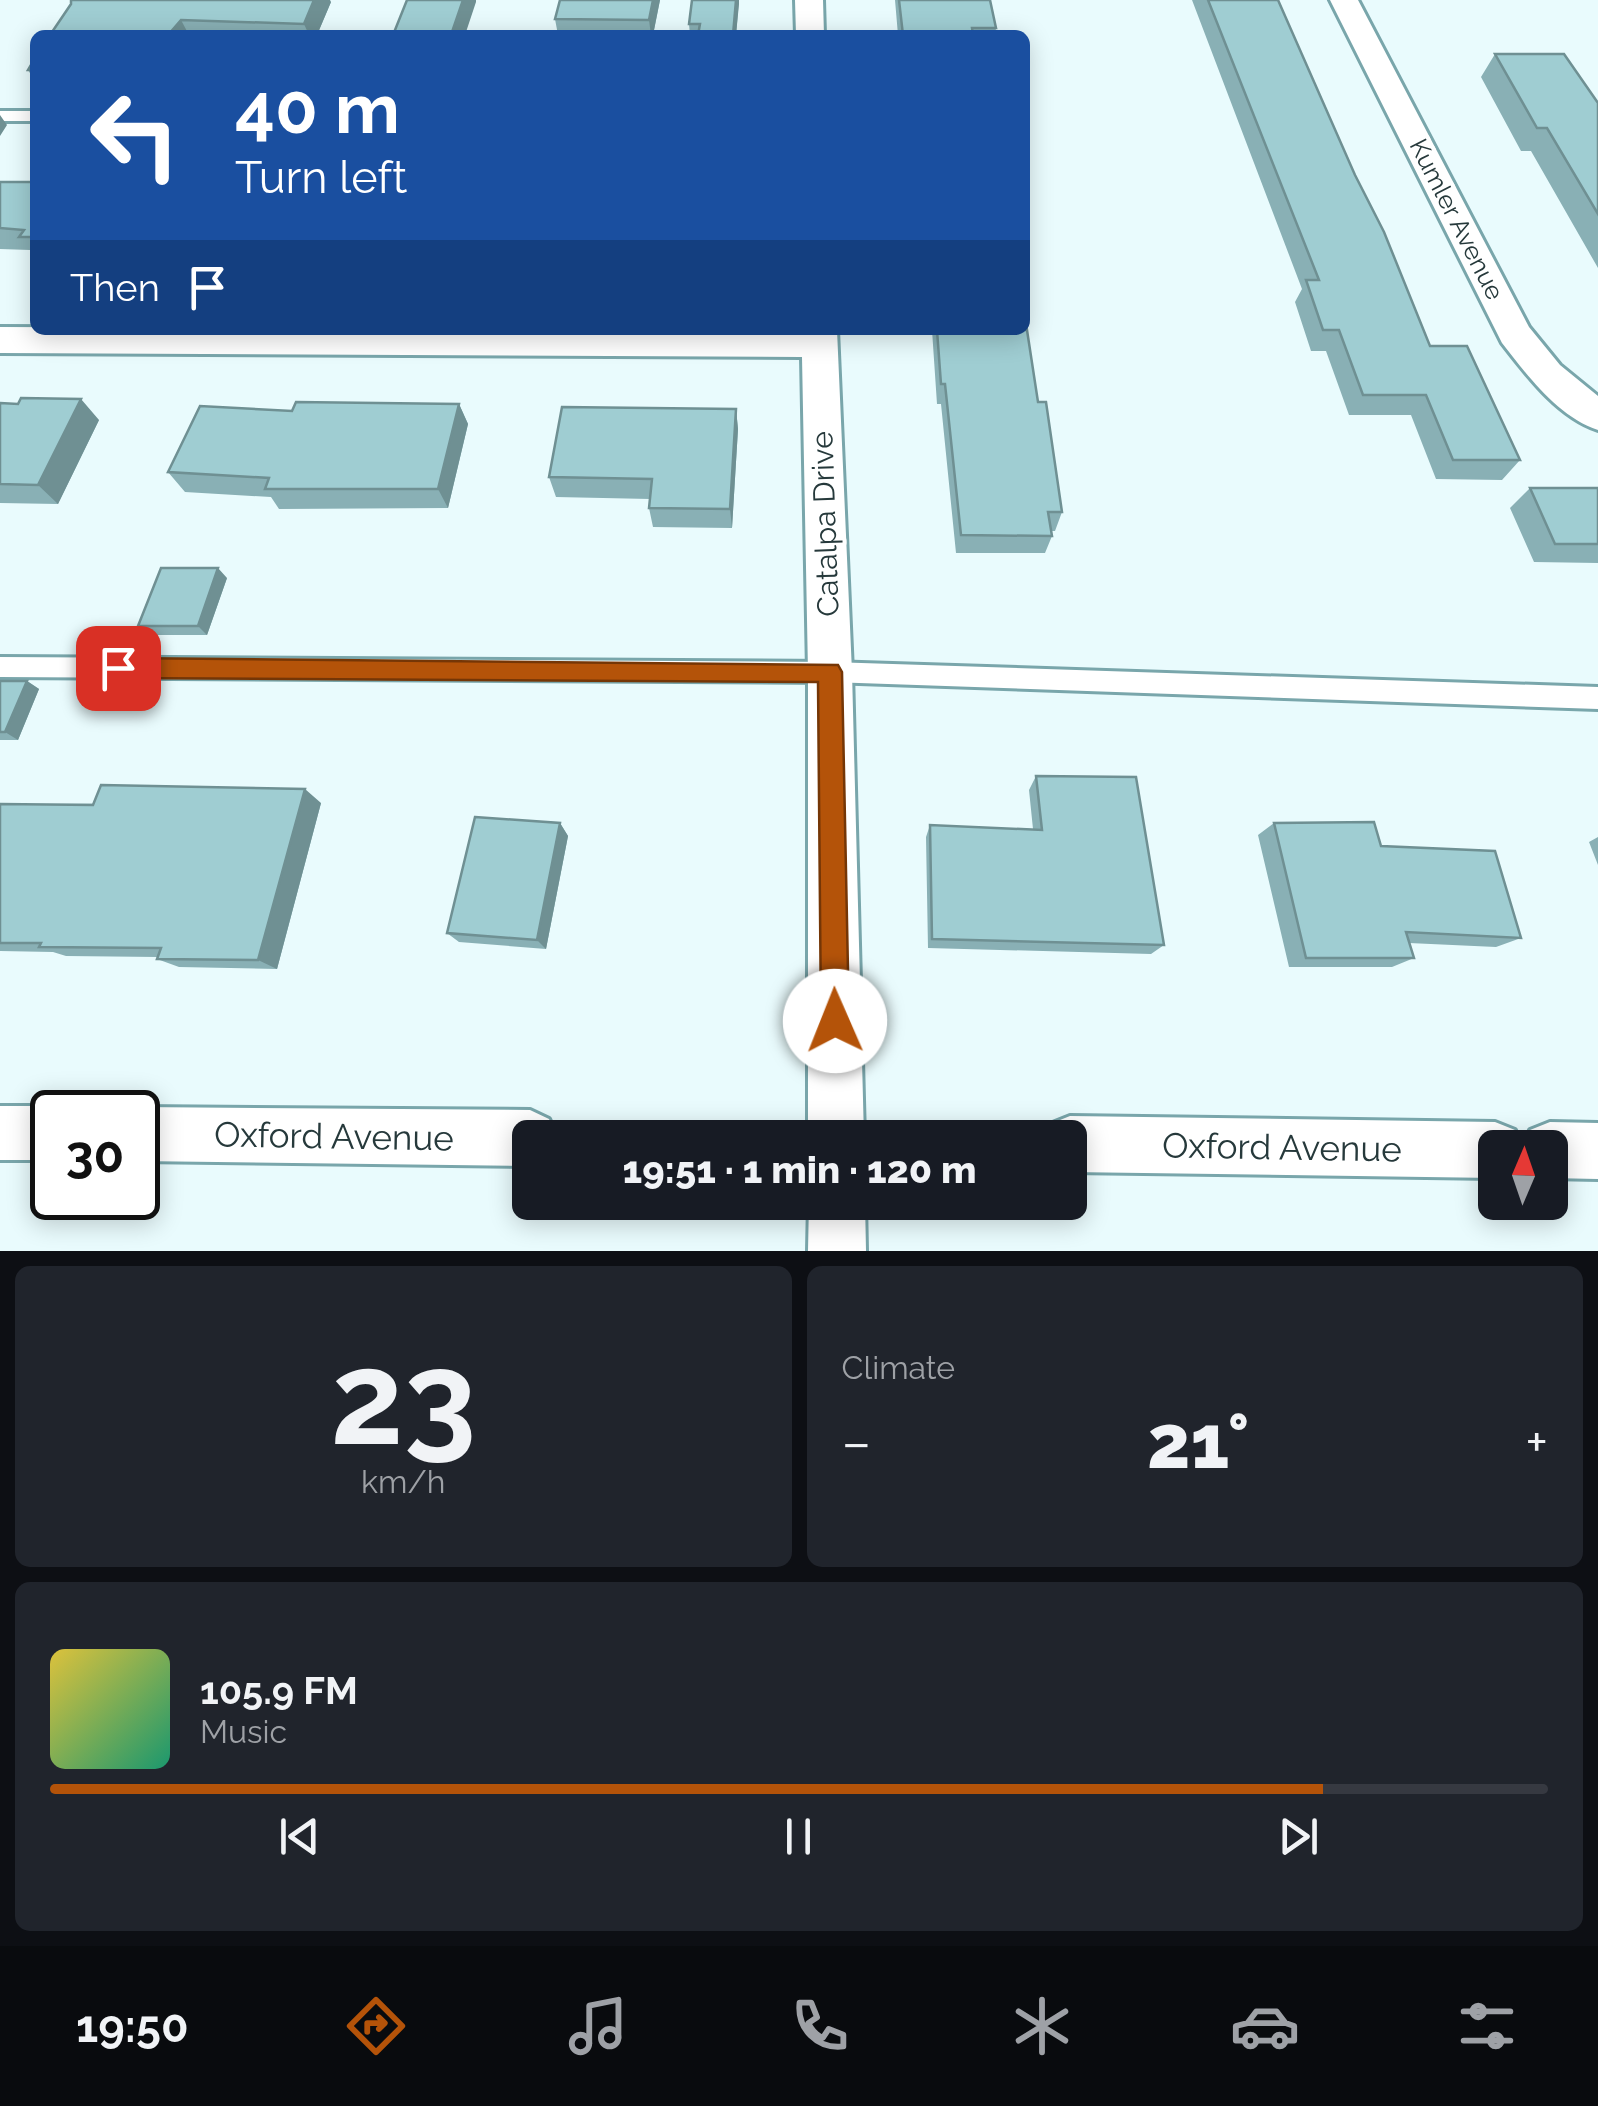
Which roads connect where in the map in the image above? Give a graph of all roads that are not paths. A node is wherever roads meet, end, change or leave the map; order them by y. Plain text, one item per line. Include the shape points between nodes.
1 (809, 0) edge
2 (1344, 0) edge
3 (810, 30) edge
4 (0, 116) edge
5 (30, 116) edge
6 (819, 337) edge
7 (0, 340) edge
8 (1598, 416) edge
9 (0, 667) edge
10 (830, 672) junction
11 (1598, 698) edge
12 (836, 1120) edge
13 (0, 1133) edge
14 (30, 1134) edge
15 (160, 1134) edge
16 (512, 1138) edge
17 (1087, 1144) edge
18 (1478, 1150) edge
19 (1568, 1150) edge
20 (1598, 1151) edge
21 (837, 1220) edge
22 (837, 1251) edge

1 - 3 street
2 - 8 street, Kumler Avenue via 1515,334 1547,375
4 - 5 lane
6 - 7 street
6 - 10 street, Catalpa Drive
9 - 10 lane
10 - 11 lane
10 - 12 street, Catalpa Drive
13 - 14 street
15 - 16 street, Oxford Avenue
17 - 18 street, Oxford Avenue
19 - 20 street
21 - 22 street

